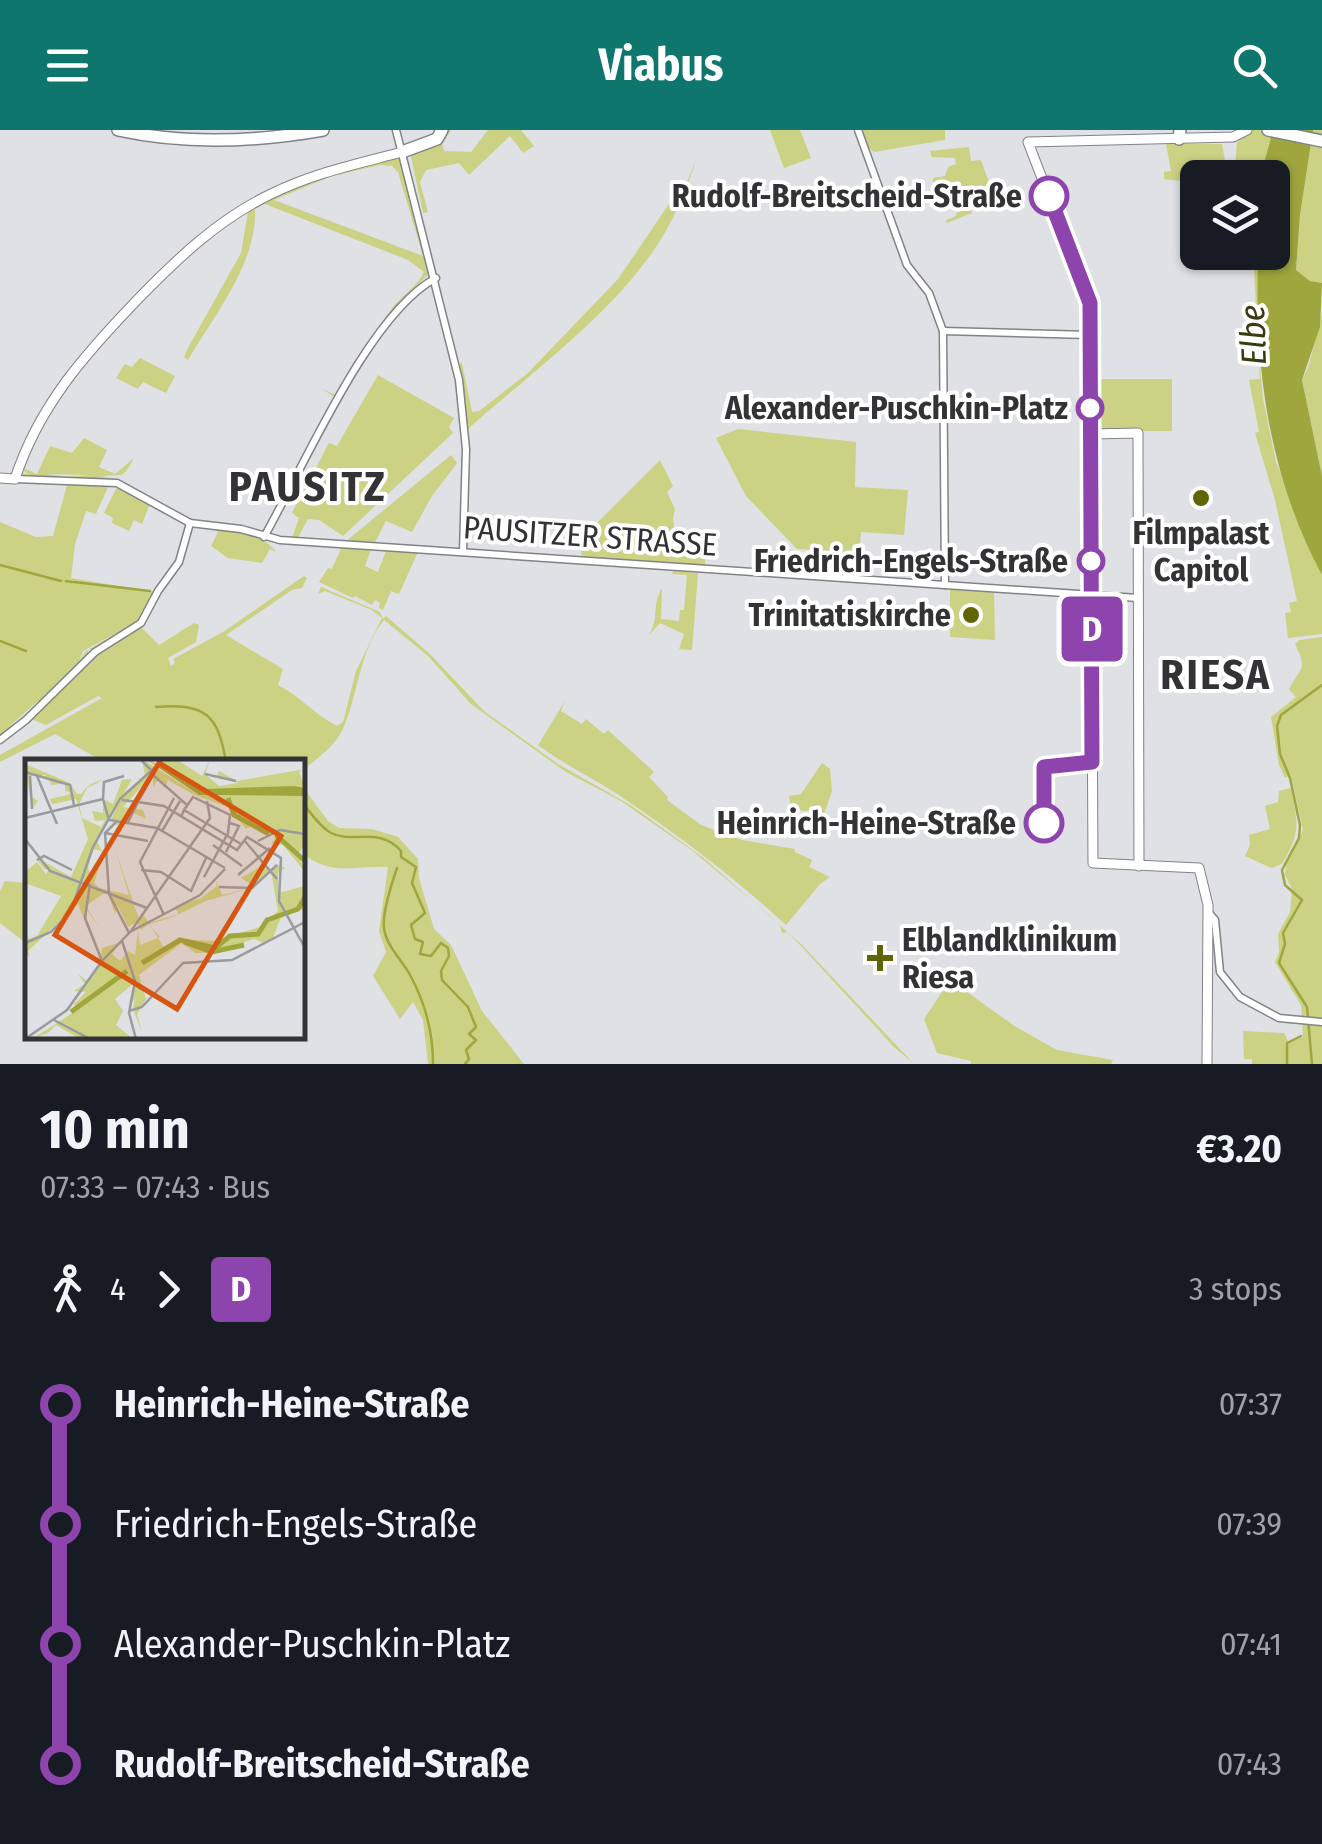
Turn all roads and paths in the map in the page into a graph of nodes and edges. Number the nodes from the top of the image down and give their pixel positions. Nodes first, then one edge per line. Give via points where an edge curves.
1 (118, 130) edge
2 (144, 130) edge
3 (299, 130) edge
4 (323, 130) edge
5 (396, 130) edge
6 (442, 130) edge
7 (858, 130) edge
8 (1247, 130) edge
9 (1268, 130) edge
10 (1291, 130) edge
11 (284, 131) edge
12 (1182, 134) edge
13 (1322, 138) edge
14 (408, 155) junction
15 (436, 278) junction
16 (943, 331) junction
17 (1090, 335) junction
18 (1090, 434) junction
19 (0, 478) edge
20 (14, 479) junction
21 (190, 523) junction
22 (264, 537) junction
23 (463, 552) junction
24 (945, 585) junction
25 (1092, 595) junction
26 (1138, 598) junction
27 (0, 740) edge
28 (1139, 866) junction
29 (1208, 912) junction
30 (1319, 1021) edge
31 (1207, 1064) edge

1 - 4 highway via 235,140
2 - 11 highway via 213,136
3 - 11 highway
5 - 14 street
6 - 14 highway
7 - 16 street via 907,264 930,292
8 - 12 main road via 1238,136
9 - 13 highway
10 - 13 highway
12 - 17 main road via 1028,142 1088,298
14 - 15 street
14 - 20 main road via 289,186 197,241 72,370 42,415
15 - 22 street via 410,294 368,350
15 - 23 street via 464,416
16 - 17 street
16 - 24 street
17 - 18 main road
18 - 25 main road
18 - 26 main road via 1138,434
19 - 20 main road
20 - 21 street via 121,484
21 - 22 street, PAUSITZER STRASSE
21 - 27 street via 179,562 141,624 98,650
22 - 23 street, PAUSITZER STRASSE
23 - 24 street, PAUSITZER STRASSE
24 - 25 street, PAUSITZER STRASSE
25 - 26 street
25 - 28 main road via 1093,862
26 - 28 main road
28 - 29 main road via 1199,868
29 - 30 street via 1218,968 1240,997 1277,1018
29 - 31 main road

